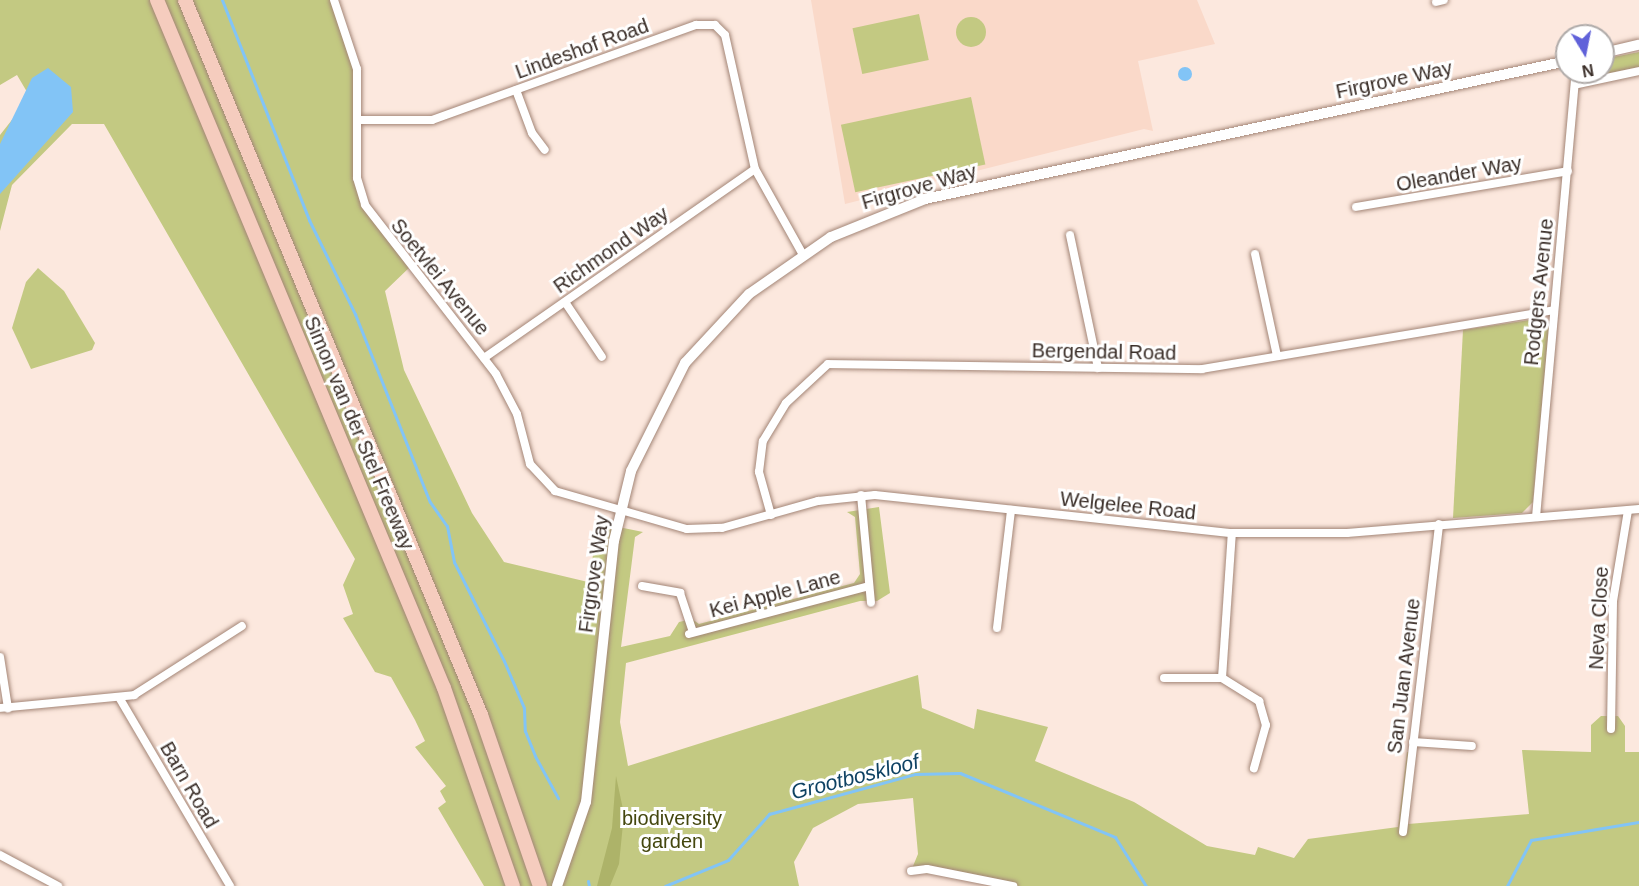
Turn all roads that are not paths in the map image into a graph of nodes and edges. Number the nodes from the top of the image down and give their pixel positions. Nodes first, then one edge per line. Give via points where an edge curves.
1 (157, 0) edge
2 (185, 0) edge
3 (334, 0) edge
4 (1639, 45) edge
5 (1615, 50) edge
6 (1555, 64) edge
7 (1639, 71) edge
8 (1615, 76) edge
9 (1578, 84) edge
10 (516, 90) junction
11 (358, 120) junction
12 (545, 150) dead end
13 (755, 169) junction
14 (1568, 171) junction
15 (1356, 207) dead end
16 (1070, 235) dead end
17 (802, 254) junction
18 (1255, 254) dead end
19 (564, 302) junction
20 (1553, 310) junction
21 (1276, 356) junction
22 (602, 357) dead end
23 (484, 358) junction
24 (1098, 368) junction
25 (861, 495) junction
26 (1639, 509) edge
27 (1011, 510) junction
28 (1628, 510) junction
29 (620, 512) junction
30 (771, 515) junction
31 (1536, 516) junction
32 (1439, 524) junction
33 (1232, 533) junction
34 (642, 586) dead end
35 (869, 586) junction
36 (871, 603) dead end
37 (242, 626) dead end
38 (997, 628) dead end
39 (0, 657) edge
40 (1164, 678) dead end
41 (1222, 678) junction
42 (120, 699) junction
43 (4, 708) edge
44 (1611, 729) dead end
45 (1413, 742) junction
46 (1472, 746) dead end
47 (1254, 768) dead end
48 (1403, 832) dead end
49 (0, 855) edge
50 (911, 871) dead end
51 (58, 886) edge
52 (230, 886) edge
53 (513, 886) edge
54 (540, 886) edge
55 (557, 886) edge
56 (1013, 886) edge

1 - 53 highway, Simon van der Stel Freeway via 444,688
2 - 54 highway, Simon van der Stel Freeway via 481,715
3 - 11 street, Soetvlei Avenue via 357,69
4 - 5 street
6 - 17 street, Firgrove Way via 925,199 877,215
7 - 8 street
9 - 14 street, Rodgers Avenue
10 - 11 street, Lindeshof Road via 423,122
10 - 12 street
10 - 13 street, Lindeshof Road via 696,25 715,25 725,34
11 - 23 street, Soetvlei Avenue via 357,178 371,218 437,292
13 - 17 street, Lindeshof Road
13 - 19 street, Richmond Way
14 - 15 street, Oleander Way
14 - 20 street, Rodgers Avenue
16 - 24 street
17 - 29 street, Firgrove Way via 729,312 685,363 639,449
18 - 21 street
19 - 22 street
19 - 23 street, Richmond Way
20 - 21 street, Bergendal Road
20 - 31 street, Rodgers Avenue
21 - 24 street, Bergendal Road via 1195,370
23 - 29 street, Soetvlei Avenue via 517,414 539,478 555,491
24 - 30 street, Bergendal Road via 851,362 821,367 786,403 763,441 759,472
25 - 27 street, Welgelee Road
25 - 30 street, Welgelee Road
25 - 35 street
26 - 28 street, Welgelee Road
27 - 33 street, Welgelee Road
27 - 38 street
28 - 31 street, Welgelee Road
28 - 44 street, Neva Close via 1612,601
29 - 30 street, Welgelee Road via 687,530 722,528
29 - 55 street, Firgrove Way via 586,802 570,858
31 - 32 street, Welgelee Road
32 - 33 street, Welgelee Road via 1347,533
32 - 45 street, San Juan Avenue
33 - 41 street
34 - 35 street, Kei Apple Lane via 680,593 691,633
35 - 36 street
37 - 42 street via 185,658 159,683
39 - 43 street
40 - 41 street
41 - 47 street via 1262,705 1266,726
42 - 43 street
42 - 52 street, Barn Road
45 - 46 street
45 - 48 street, San Juan Avenue
49 - 51 street
50 - 56 street via 927,869

